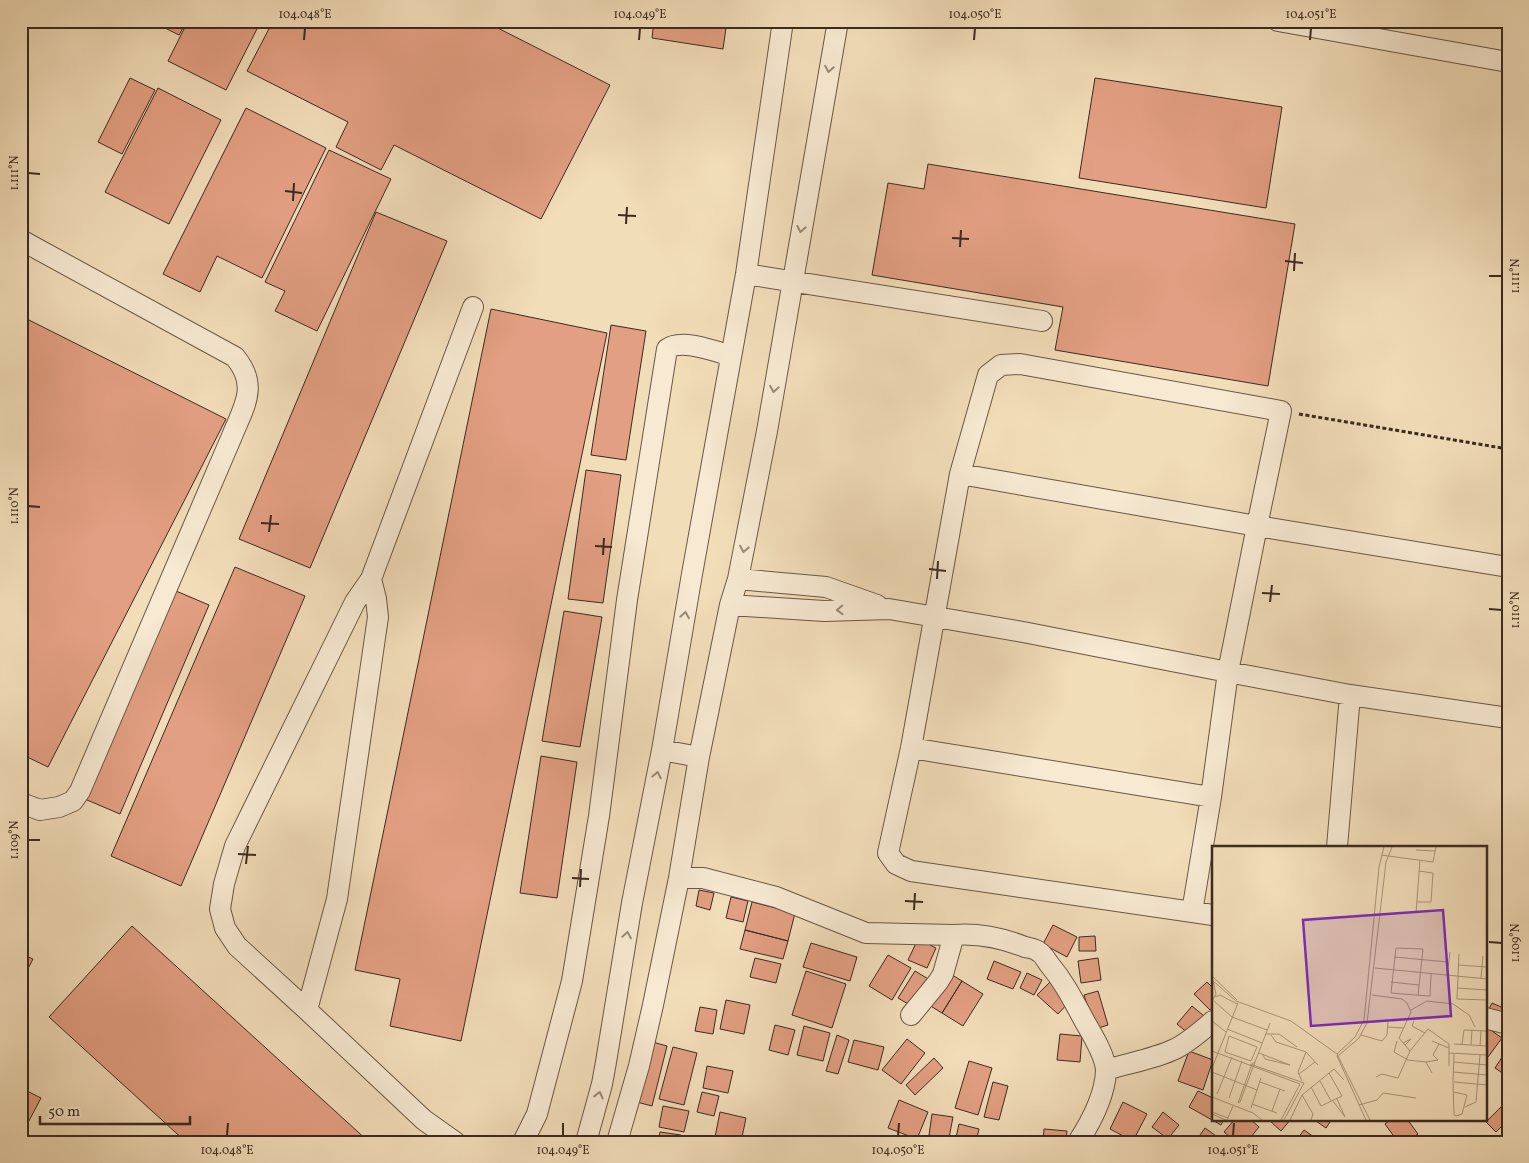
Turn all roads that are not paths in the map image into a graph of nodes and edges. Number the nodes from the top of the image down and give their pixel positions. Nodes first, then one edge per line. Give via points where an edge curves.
1 (783, 21) edge
2 (838, 21) edge
3 (1278, 21) edge
4 (1508, 62) edge
5 (21, 240) edge
6 (746, 274) junction
7 (792, 281) junction
8 (473, 307) dead end
9 (1042, 321) dead end
10 (731, 356) junction
11 (960, 474) junction
12 (1257, 526) junction
13 (1508, 567) edge
14 (371, 579) junction
15 (738, 579) junction
16 (730, 605) junction
17 (889, 609) junction
18 (934, 616) junction
19 (1228, 672) junction
20 (1350, 695) junction
21 (1508, 718) edge
22 (911, 748) junction
23 (662, 750) junction
24 (699, 757) junction
25 (1211, 797) junction
26 (21, 803) edge
27 (1338, 846) edge
28 (679, 878) junction
29 (1192, 912) junction
30 (1212, 916) edge
31 (954, 935) junction
32 (307, 1010) junction
33 (911, 1015) dead end
34 (1486, 1018) edge
35 (1212, 1021) edge
36 (1508, 1024) edge
37 (1106, 1070) junction
38 (1085, 1138) edge
39 (455, 1142) edge
40 (523, 1142) edge
41 (586, 1142) edge
42 (617, 1142) edge

1 - 6 street
2 -> 7 street
3 - 4 street
5 - 26 street via 235,357 242,366 249,388 232,436 80,791 73,801 59,807 40,810
6 - 7 street
6 - 10 street
7 - 9 street
7 -> 15 street
8 - 14 street
23 -> 10 street
10 - 40 street via 688,344 675,344 667,349 572,981 537,1114
11 - 12 street
11 - 12 street via 988,375 1001,365 1020,364 1281,411
11 - 18 street
12 - 13 street
12 - 19 street
14 - 32 street via 378,617 337,899
14 - 32 street via 355,602 236,846 220,909 225,928 237,946
15 - 16 street
15 - 17 street via 826,587
17 -> 16 street via 824,611
16 - 24 street
17 - 18 street
18 - 19 street
18 - 22 street
19 - 20 street
19 - 25 street
20 - 21 street
20 - 27 street
22 - 25 street
22 - 29 street via 888,853 896,864 911,871
23 - 24 street
41 -> 23 street via 605,1069 632,903
24 - 28 street
25 - 29 street
28 - 31 street via 703,878 776,897 866,933
28 - 42 street via 640,1066
29 - 30 street
31 - 33 street via 943,974
31 - 37 street via 991,937 1039,952 1070,991 1099,1048
32 - 39 street via 424,1120
34 - 36 street
35 - 37 street via 1174,1049
37 - 38 street via 1103,1089

